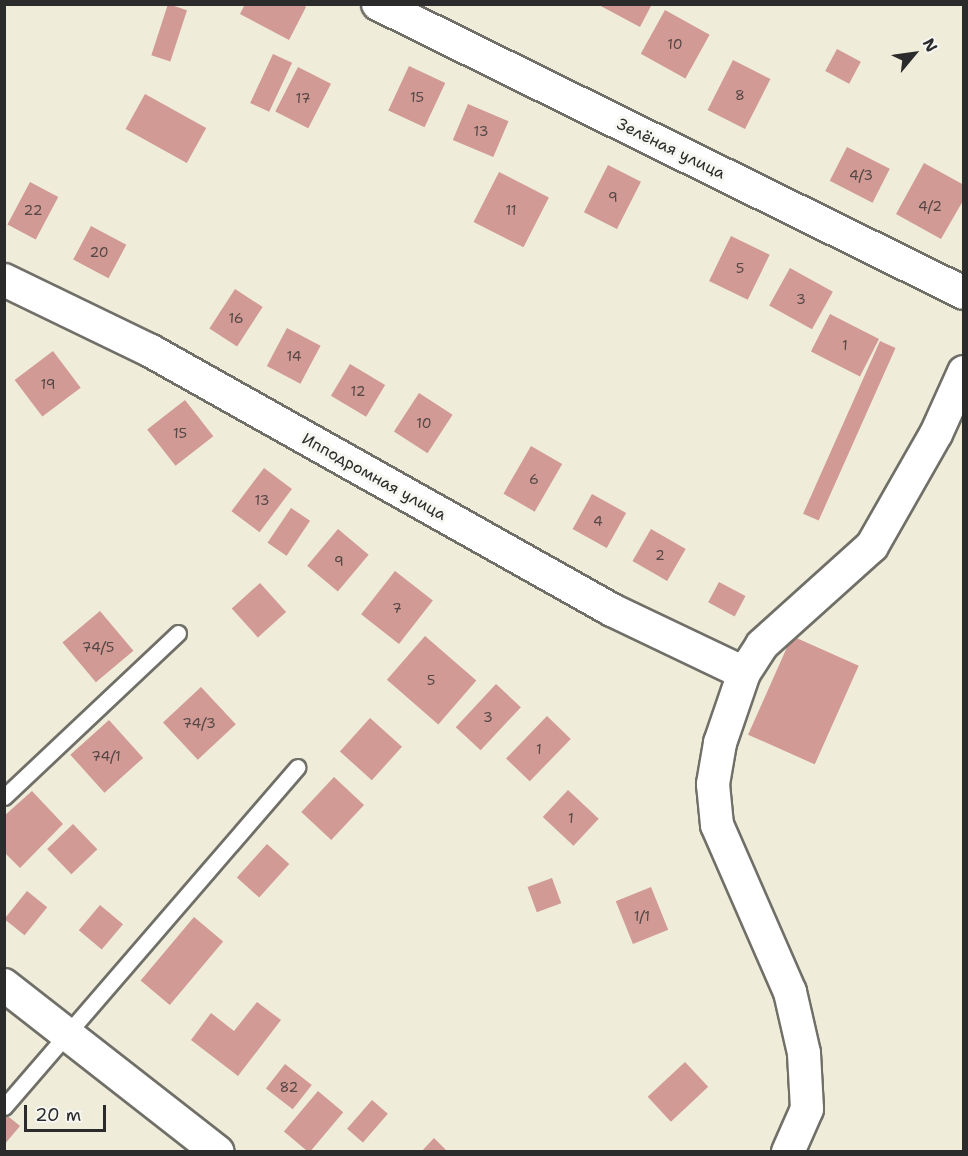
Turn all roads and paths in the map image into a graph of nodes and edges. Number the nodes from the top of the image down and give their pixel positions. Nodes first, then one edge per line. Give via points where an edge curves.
1 (378, 4) edge
2 (4, 280) edge
3 (963, 293) edge
4 (963, 372) edge
5 (178, 633) dead end
6 (744, 673) junction
7 (297, 767) dead end
8 (4, 797) edge
9 (4, 984) edge
10 (67, 1033) junction
11 (4, 1107) edge
12 (218, 1152) edge
13 (788, 1152) edge

1 - 3 street, Зелёная улица
2 - 6 street, Ипподромная улица via 151,351 612,610
4 - 6 street via 936,434 872,546 762,645
5 - 8 lane
6 - 13 street via 720,743 713,784 717,825 790,992 804,1053 807,1109
7 - 10 lane
9 - 10 street
10 - 11 lane
10 - 12 street

